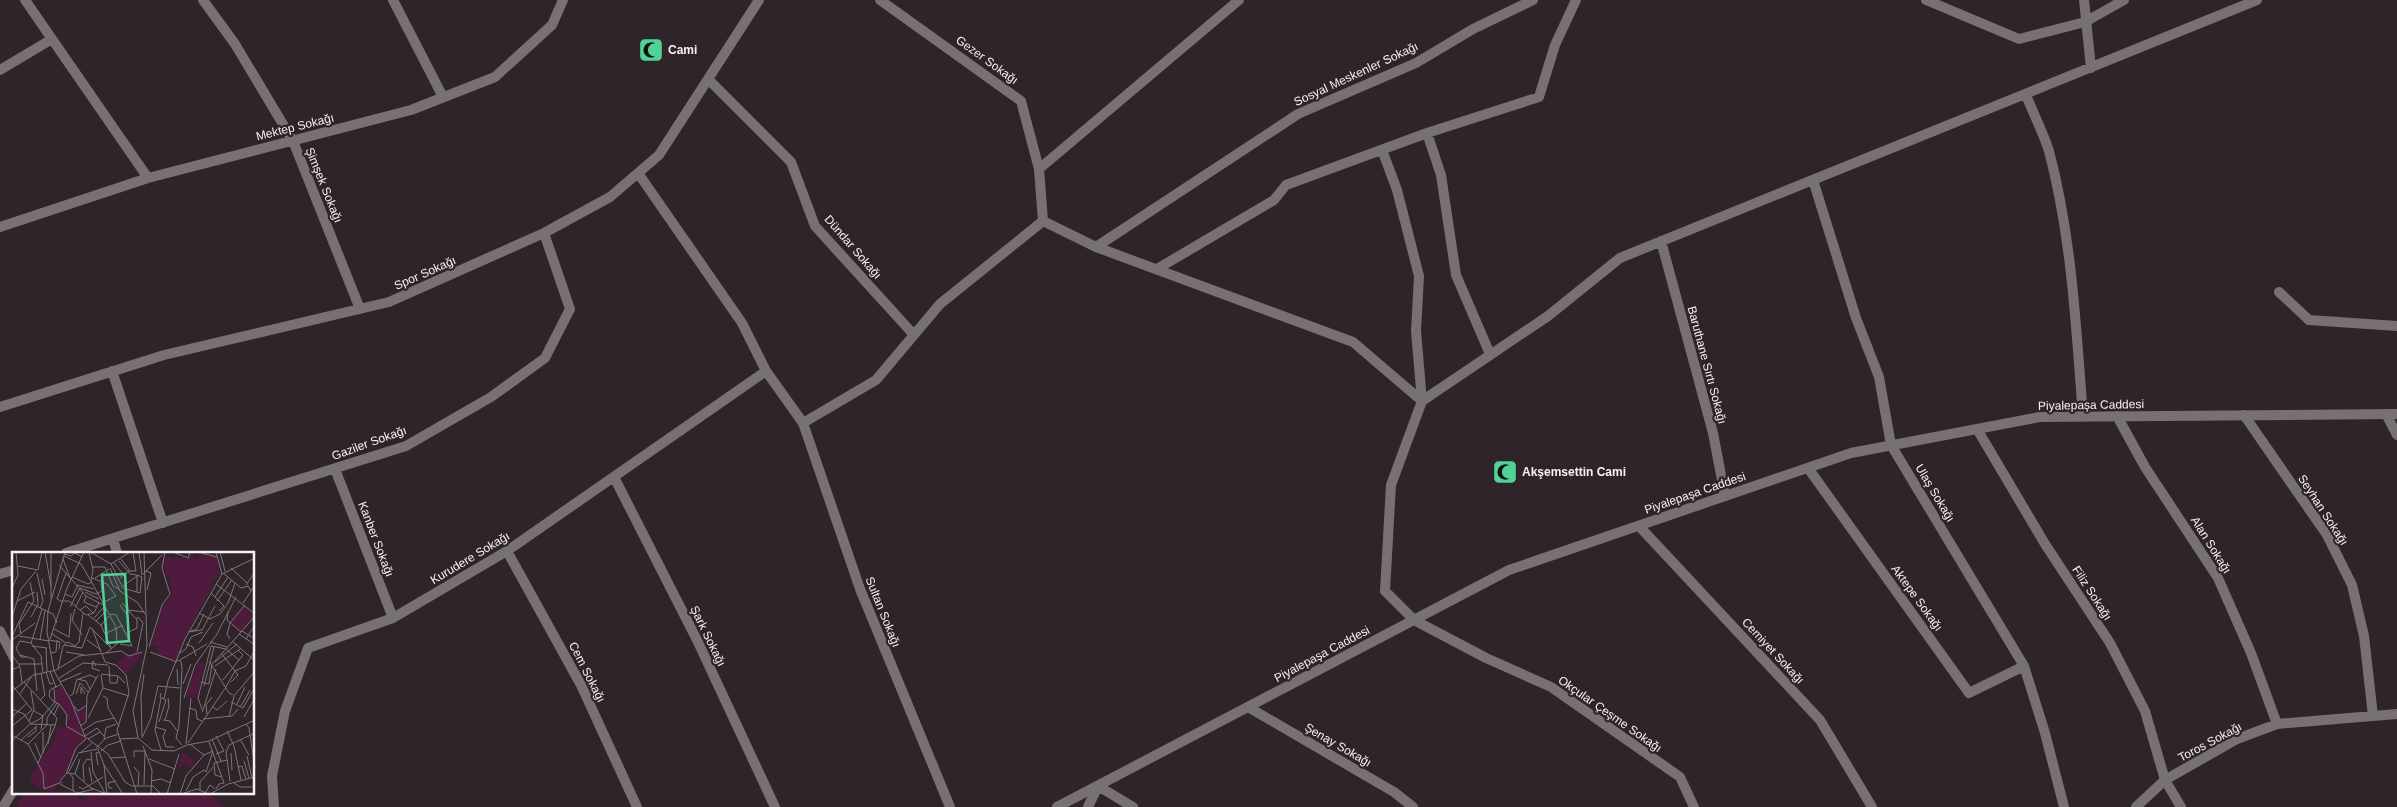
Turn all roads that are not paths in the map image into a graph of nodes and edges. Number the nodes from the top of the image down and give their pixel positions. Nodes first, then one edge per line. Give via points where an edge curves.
1 (25, 0) edge
2 (203, 0) edge
3 (393, 0) edge
4 (564, 0) edge
5 (759, 0) edge
6 (880, 0) edge
7 (1239, 0) edge
8 (1532, 0) edge
9 (1576, 0) edge
10 (1926, 0) edge
11 (2084, 0) edge
12 (2124, 0) edge
13 (2257, 0) edge
14 (2085, 22) junction
15 (52, 39) junction
16 (2091, 68) junction
17 (0, 70) edge
18 (708, 79) junction
19 (2026, 95) junction
20 (444, 97) junction
21 (1427, 133) junction
22 (293, 141) junction
23 (1382, 150) junction
24 (1039, 170) junction
25 (638, 173) junction
26 (148, 178) junction
27 (1813, 180) junction
28 (1043, 221) junction
29 (0, 227) edge
30 (544, 233) junction
31 (1660, 241) junction
32 (1096, 247) junction
33 (1157, 269) junction
34 (2279, 292) dead end
35 (360, 309) junction
36 (2397, 326) edge
37 (914, 335) junction
38 (1490, 354) junction
39 (112, 371) junction
40 (766, 371) junction
41 (1422, 401) junction
42 (0, 407) edge
43 (2392, 414) edge
44 (2244, 415) junction
45 (2083, 416) junction
46 (2117, 416) junction
47 (804, 423) junction
48 (1977, 429) junction
49 (2397, 435) edge
50 (1891, 445) junction
51 (1808, 468) junction
52 (335, 469) junction
53 (614, 477) junction
54 (1725, 496) junction
55 (163, 523) junction
56 (1639, 526) junction
57 (113, 539) junction
58 (69, 552) edge
59 (117, 552) edge
60 (507, 552) junction
61 (393, 618) junction
62 (1414, 620) junction
63 (0, 631) edge
64 (12, 654) edge
65 (2024, 666) junction
66 (1248, 707) junction
67 (2397, 714) edge
68 (2373, 716) junction
69 (2277, 724) junction
70 (2165, 780) junction
71 (1098, 786) junction
72 (12, 792) edge
73 (3, 807) edge
74 (274, 807) edge
75 (637, 807) edge
76 (775, 807) edge
77 (950, 807) edge
78 (1057, 807) edge
79 (1088, 807) edge
80 (1133, 807) edge
81 (1413, 807) edge
82 (1694, 807) edge
83 (1872, 807) edge
84 (2064, 807) edge
85 (2136, 807) edge
86 (2181, 807) edge

1 - 15 street
2 - 22 street, Şimşek Sokağı via 235,44
3 - 20 street
4 - 20 street, Mektep Sokağı via 552,25 495,78
5 - 18 street, Spor Sokağı
6 - 24 street, Gezer Sokağı via 1021,101
7 - 24 street
8 - 32 street, Sosyal Meskenler Sokağı via 1473,29 1416,63 1298,114
9 - 21 street via 1555,45 1539,97
10 - 14 street via 2019,39
11 - 14 street
12 - 14 street
13 - 16 street
14 - 16 street
15 - 17 street
15 - 26 street
16 - 19 street
18 - 25 street, Spor Sokağı via 659,155
18 - 37 street, Dündar Sokağı via 791,162 815,226
19 - 27 street
19 - 45 street via 2048,150 2060,206 2073,280
20 - 22 street, Mektep Sokağı via 411,110
21 - 23 street
21 - 38 street via 1441,174 1456,275
22 - 26 street, Mektep Sokağı
22 - 35 street, Şimşek Sokağı
23 - 33 street via 1286,185 1274,200
23 - 41 street via 1397,190 1419,276 1416,331
24 - 28 street, Gezer Sokağı
25 - 30 street, Spor Sokağı via 610,197
25 - 40 street, Sultan Sokağı via 742,323
26 - 29 street, Mektep Sokağı
27 - 31 street
27 - 50 street, Ulaş Sokağı via 1878,377
28 - 32 street
28 - 37 street via 940,304
30 - 35 street, Spor Sokağı via 389,302
30 - 52 street, Gaziler Sokağı via 570,309 545,358 491,397 406,446
31 - 38 street via 1620,258 1548,316
31 - 54 street, Baruthane Sırtı Sokağı via 1713,433
32 - 33 street
33 - 41 street via 1353,342
34 - 36 street via 2309,320
35 - 39 street, Spor Sokağı via 164,355
37 - 47 street via 876,380
38 - 41 street
39 - 42 street, Spor Sokağı
39 - 55 street
40 - 47 street, Sultan Sokağı
40 - 53 street, Kurudere Sokağı
41 - 62 street, Okçular Çeşme Sokağı via 1391,485 1385,591
43 - 44 street, Piyalepaşa Caddesi
43 - 49 street
44 - 46 street, Piyalepaşa Caddesi
44 - 68 street, Seyhan Sokağı via 2327,535 2352,585 2364,636
45 - 46 street, Piyalepaşa Caddesi
45 - 48 street, Piyalepaşa Caddesi via 2040,417
46 - 69 street, Alan Sokağı via 2145,467 2218,578
47 - 77 street, Sultan Sokağı via 860,589
48 - 50 street, Piyalepaşa Caddesi
48 - 70 street, Filiz Sokağı via 2045,544 2110,643 2145,711
50 - 51 street, Piyalepaşa Caddesi via 1851,453
50 - 65 street, Ulaş Sokağı
51 - 54 street, Piyalepaşa Caddesi
51 - 65 street, Aktepe Sokağı via 1970,693
52 - 55 street, Gaziler Sokağı
52 - 61 street, Kanber Sokağı
53 - 60 street, Kurudere Sokağı
53 - 76 street, Şark Sokağı via 697,640
54 - 56 street, Piyalepaşa Caddesi
55 - 57 street, Gaziler Sokağı
56 - 62 street, Piyalepaşa Caddesi via 1509,570
56 - 83 street, Cemiyet Sokağı via 1820,720
57 - 58 street, Gaziler Sokağı
57 - 59 street
60 - 61 street, Kurudere Sokağı
60 - 75 street, Cem Sokağı via 582,685
61 - 74 street, Kurudere Sokağı via 308,648 285,711 272,776
62 - 66 street, Piyalepaşa Caddesi
62 - 82 street, Okçular Çeşme Sokağı via 1486,658 1551,687 1680,777
63 - 64 street
65 - 84 street, Ulaş Sokağı via 2046,734
66 - 71 street, Piyalepaşa Caddesi
66 - 81 street, Şenay Sokağı via 1394,792
67 - 68 street, Toros Sokağı
68 - 69 street, Toros Sokağı
69 - 70 street, Toros Sokağı via 2237,739
70 - 85 street, Toros Sokağı
70 - 86 street, Filiz Sokağı
71 - 78 street, Piyalepaşa Caddesi
71 - 79 street
71 - 80 street
72 - 73 street

